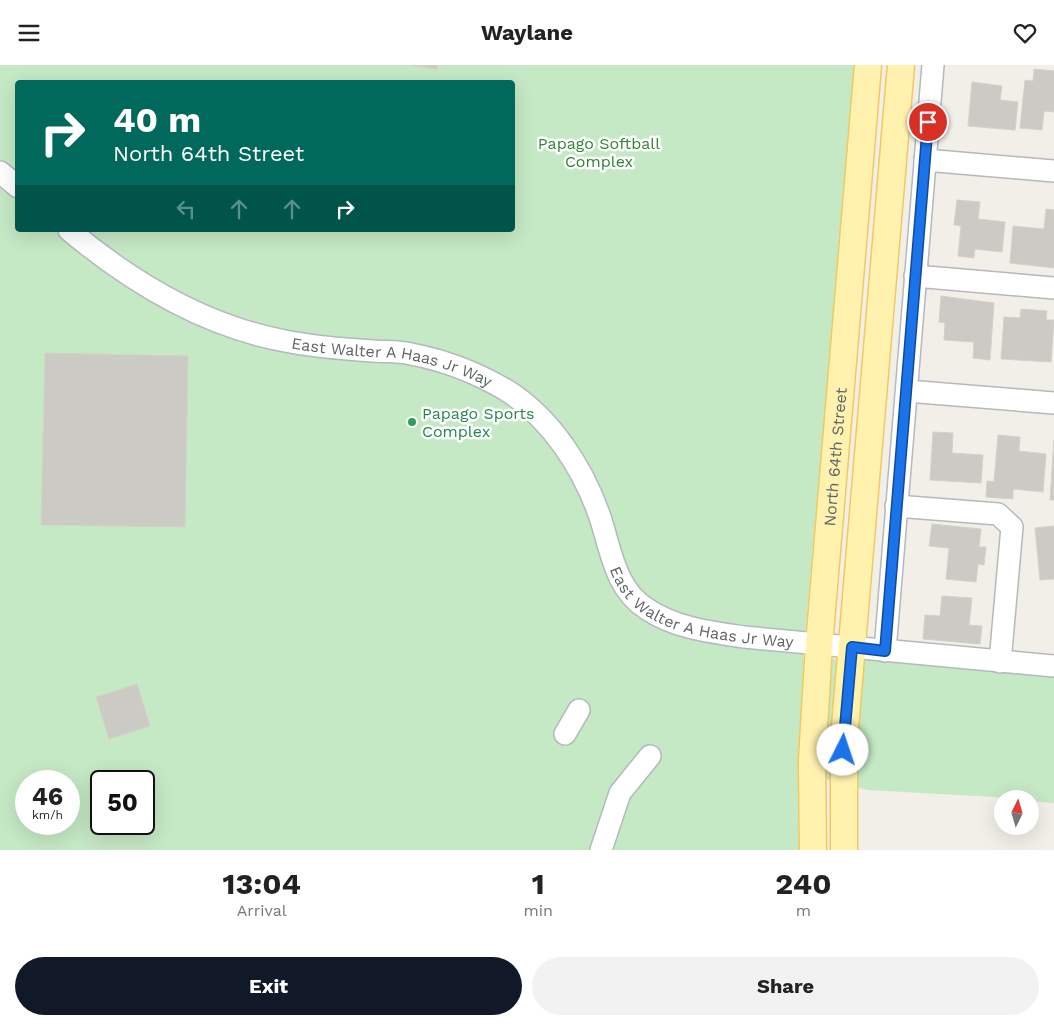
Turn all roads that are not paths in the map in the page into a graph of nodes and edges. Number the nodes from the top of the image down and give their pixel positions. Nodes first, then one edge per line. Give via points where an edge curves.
1 (868, 65) edge
2 (901, 65) edge
3 (933, 65) edge
4 (925, 160) junction
5 (1054, 171) edge
6 (0, 172) edge
7 (15, 184) edge
8 (71, 232) edge
9 (915, 276) junction
10 (1054, 288) edge
11 (907, 391) junction
12 (1054, 403) edge
13 (896, 506) junction
14 (819, 645) junction
15 (852, 647) junction
16 (885, 651) junction
17 (1000, 661) junction
18 (1054, 666) edge
19 (579, 710) dead end
20 (565, 735) dead end
21 (650, 756) dead end
22 (601, 850) edge
23 (813, 850) edge
24 (844, 850) edge

1 - 14 main road, North 64th Street
2 - 15 main road, North 64th Street
3 - 4 street
4 - 5 street
4 - 9 street
6 - 7 street
8 - 14 street, East Walter A Haas Jr Way via 101,257 161,296 244,331 318,347 411,354 469,371 506,391 537,416 578,468 599,516 615,570 625,587 646,609 693,629
9 - 10 street
9 - 11 street
11 - 12 street
11 - 13 street
13 - 16 street
13 - 17 street via 998,514 1012,527
14 - 15 street, East Walter A Haas Jr Way
14 - 23 main road, North 64th Street via 812,760
15 - 16 street
15 - 24 main road, North 64th Street via 843,750
16 - 17 street
17 - 18 street
19 - 20 street
21 - 22 street via 620,793

